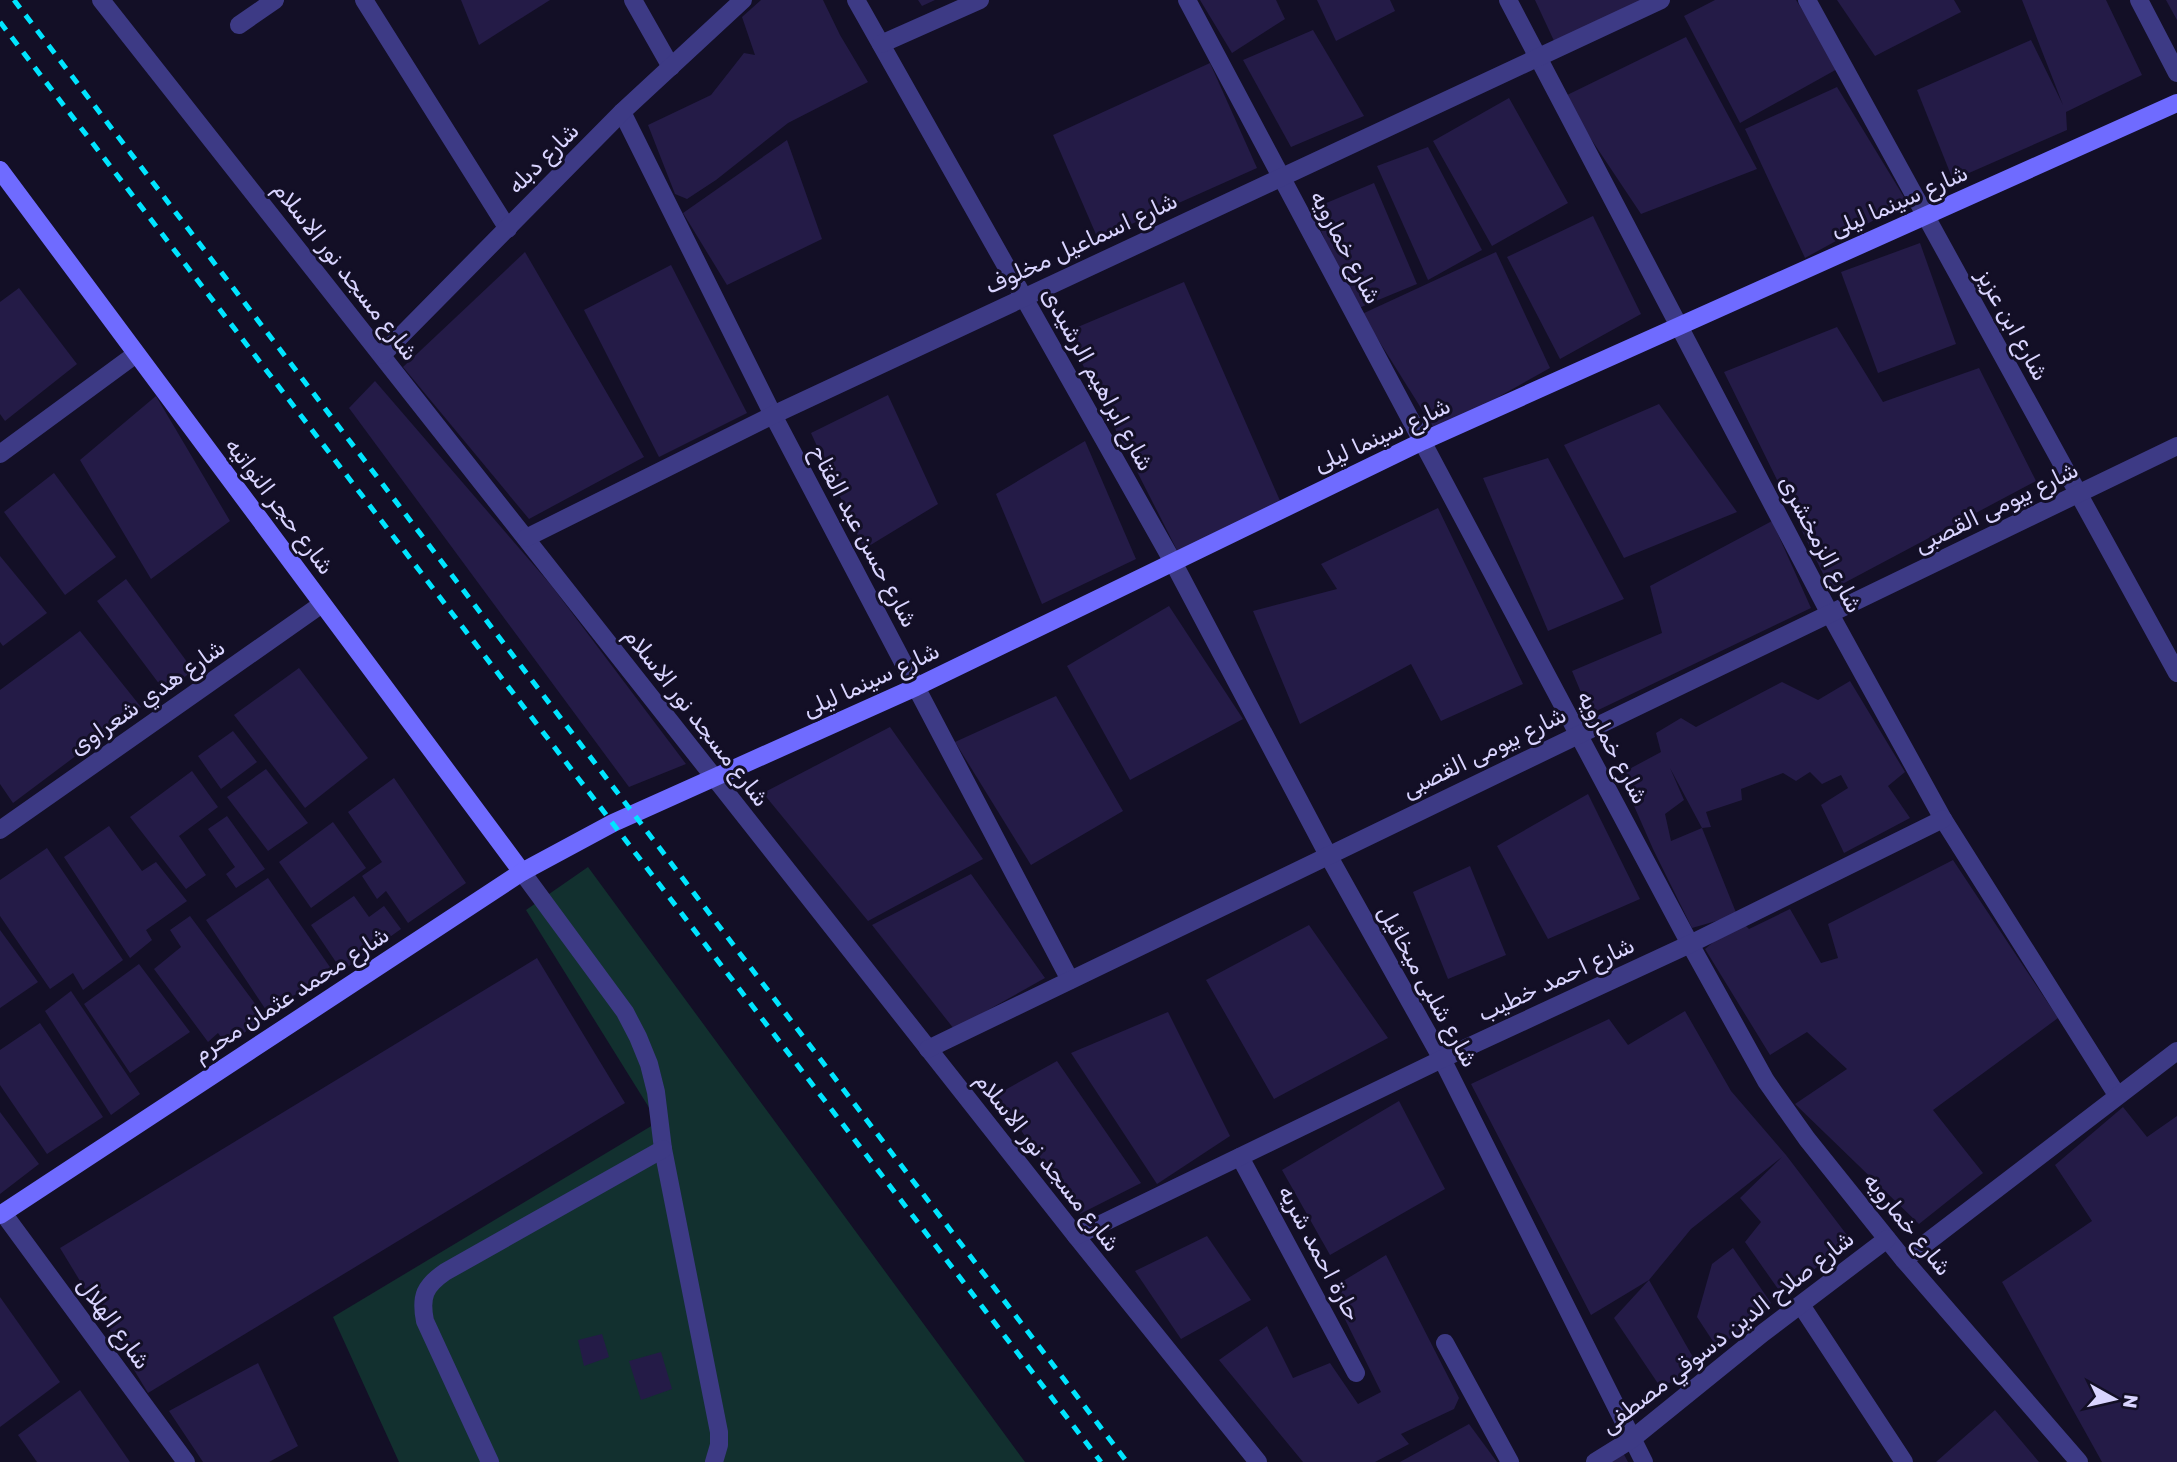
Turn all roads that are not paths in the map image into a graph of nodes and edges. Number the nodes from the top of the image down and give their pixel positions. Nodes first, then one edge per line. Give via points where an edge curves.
1 (100, 0) edge
2 (275, 0) edge
3 (364, 0) edge
4 (633, 0) edge
5 (743, 0) edge
6 (856, 0) edge
7 (980, 0) edge
8 (1187, 0) edge
9 (1508, 0) edge
10 (1661, 0) edge
11 (1807, 0) edge
12 (2139, 0) edge
13 (239, 25) dead end
14 (881, 44) junction
15 (1537, 58) junction
16 (671, 67) junction
17 (2177, 72) edge
18 (2177, 103) edge
19 (622, 112) junction
20 (0, 170) edge
21 (1280, 177) junction
22 (1925, 216) junction
23 (508, 229) junction
24 (1023, 297) junction
25 (1678, 327) junction
26 (136, 354) junction
27 (382, 355) junction
28 (773, 415) junction
29 (1423, 441) junction
30 (2177, 446) edge
31 (0, 454) edge
32 (2077, 495) junction
33 (526, 538) junction
34 (1173, 562) junction
35 (322, 604) junction
36 (1830, 614) junction
37 (2177, 673) edge
38 (916, 687) junction
39 (1578, 734) junction
40 (715, 779) junction
41 (1943, 819) junction
42 (613, 823) joint
43 (0, 830) edge
44 (1328, 855) junction
45 (522, 872) junction
46 (1690, 944) junction
47 (1070, 980) junction
48 (928, 1049) junction
49 (2177, 1051) edge
50 (1442, 1059) junction
51 (2117, 1095) junction
52 (663, 1149) junction
53 (1240, 1157) junction
54 (1, 1214) edge
55 (1076, 1236) junction
56 (1888, 1239) junction
57 (1904, 1260) junction
58 (1801, 1305) junction
59 (1445, 1343) dead end
60 (1356, 1373) dead end
61 (1632, 1439) junction
62 (186, 1462) edge
63 (490, 1462) edge
64 (714, 1462) edge
65 (1258, 1462) edge
66 (1510, 1462) edge
67 (1595, 1462) edge
68 (1644, 1462) edge
69 (1904, 1462) edge
70 (2079, 1462) edge

1 - 27 street, شارع مسجد نور الاسلام
2 - 13 street
3 - 23 street
4 - 16 street
5 - 16 street, شارع دبله
6 - 14 street, شارع ابراهيم الرشيدى
7 - 14 street
8 - 21 street, شارع خمارويه
9 - 15 street, شارع الزمخشرى
10 - 15 street, شارع اسماعيل مخلوف
11 - 22 street, شارع ابن عزيز
12 - 17 street
14 - 24 street, شارع ابراهيم الرشيدى
15 - 21 street, شارع اسماعيل مخلوف
15 - 25 street, شارع الزمخشرى
16 - 19 street, شارع دبله
18 - 22 street, شارع سينما ليلى
19 - 23 street, شارع دبله
19 - 28 street, شارع حسن عبد الفتاح
20 - 26 street, شارع حجر النواتيه
21 - 24 street, شارع اسماعيل مخلوف
21 - 29 street, شارع خمارويه
22 - 25 street, شارع سينما ليلى
22 - 32 street, شارع ابن عزيز
23 - 27 street, شارع دبله
24 - 28 street, شارع اسماعيل مخلوف
24 - 34 street, شارع ابراهيم الرشيدى
25 - 29 street, شارع سينما ليلى
25 - 36 street, شارع الزمخشرى
26 - 31 street
26 - 35 street, شارع حجر النواتيه
27 - 33 street, شارع مسجد نور الاسلام
28 - 33 street, شارع اسماعيل مخلوف
28 - 38 street, شارع حسن عبد الفتاح
29 - 34 street, شارع سينما ليلى
29 - 39 street, شارع خمارويه
30 - 32 street, شارع بيومى القصبى
32 - 36 street, شارع بيومى القصبى
32 - 37 street, شارع ابن عزيز
33 - 40 street, شارع مسجد نور الاسلام
34 - 38 street, شارع سينما ليلى
34 - 44 street, شارع شلبى ميخائيل
35 - 43 street, شارع هدي شعراوى
35 - 45 street, شارع حجر النواتيه
36 - 39 street, شارع بيومى القصبى
36 - 41 street, شارع الزمخشرى
38 - 40 street, شارع سينما ليلى
38 - 47 street, شارع حسن عبد الفتاح
39 - 44 street, شارع بيومى القصبى
39 - 46 street, شارع خمارويه
40 - 42 street, شارع سينما ليلى
40 - 48 street, شارع مسجد نور الاسلام
41 - 46 street, شارع احمد خطيب
41 - 51 street, شارع الزمخشرى
42 - 45 street, شارع محمد عثمان محرم
44 - 47 street, شارع بيومى القصبى
44 - 50 street, شارع شلبى ميخائيل
45 - 52 street via 625,1012 638,1037 656,1092
45 - 54 street, شارع محمد عثمان محرم
46 - 50 street, شارع احمد خطيب
46 - 56 street, شارع خمارويه via 1766,1081
47 - 48 street, شارع بيومى القصبى
48 - 55 street, شارع مسجد نور الاسلام
49 - 51 street
50 - 53 street, شارع احمد خطيب
50 - 61 street, شارع شلبى ميخائيل
51 - 57 street
52 - 63 street via 445,1272 428,1287 423,1298 425,1321
52 - 64 street via 719,1432
53 - 55 street, شارع احمد خطيب
53 - 60 street, حارة احمد شريه
54 - 62 street, شارع الهلال
55 - 65 street, شارع مسجد نور الاسلام
56 - 57 street, شارع خمارويه
56 - 58 street, شارع صلاح الدين دسوقي مصطفى
57 - 70 street, شارع خمارويه
58 - 61 street, شارع صلاح الدين دسوقي مصطفى
58 - 69 street
59 - 66 street
61 - 67 street, شارع صلاح الدين دسوقي مصطفى
61 - 68 street, شارع شلبى ميخائيل

